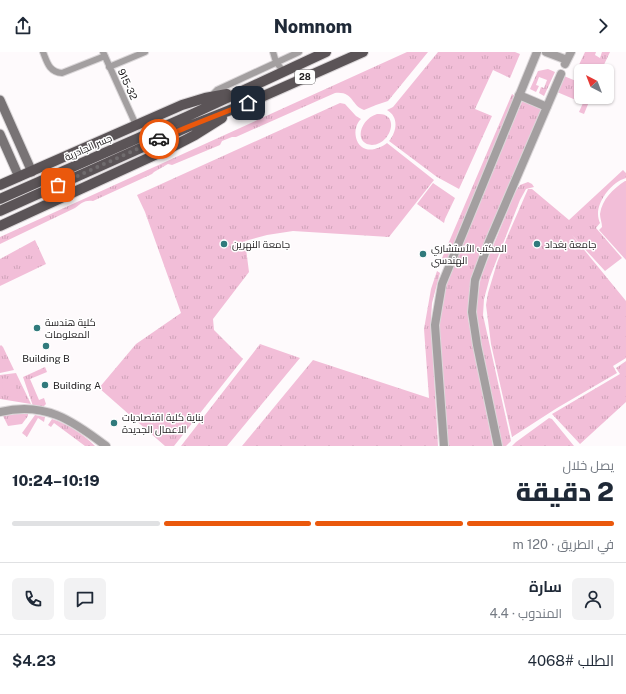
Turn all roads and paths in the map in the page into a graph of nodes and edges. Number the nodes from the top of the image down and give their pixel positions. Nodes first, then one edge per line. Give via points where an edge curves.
1 (43, 52) edge
2 (145, 52) edge
3 (272, 52) edge
4 (299, 52) edge
5 (326, 52) edge
6 (363, 52) edge
7 (537, 52) edge
8 (546, 52) edge
9 (571, 52) edge
10 (104, 54) edge
11 (276, 62) junction
12 (109, 67) junction
13 (284, 72) junction
14 (561, 74) dead end
15 (242, 91) junction
16 (519, 95) junction
17 (213, 96) junction
18 (0, 100) edge
19 (248, 103) junction
20 (547, 107) junction
21 (188, 121) junction
22 (136, 125) junction
23 (0, 134) edge
24 (32, 172) junction
25 (19, 177) junction
26 (0, 185) edge
27 (0, 199) edge
28 (0, 211) edge
29 (0, 226) edge
30 (0, 412) edge
31 (106, 446) edge
32 (444, 446) edge
33 (498, 446) edge

1 - 10 street via 50,68 56,73 62,73
2 - 12 street
3 - 11 street
4 - 11 street
5 - 13 main road, 28
6 - 19 main road, 28
7 - 16 street
8 - 9 street via 566,63
10 - 12 street, 915-32
11 - 13 street
11 - 17 street via 217,90
12 - 22 street, 915-32
13 - 15 main road, 28
14 - 20 street
15 - 17 main road
15 - 21 main road
16 - 20 street
16 - 32 street via 442,284 435,325
17 - 22 main road via 190,102
18 - 24 main road
19 - 21 main road
19 - 29 main road via 170,148
20 - 33 street via 489,242 476,280 472,312
21 - 27 main road, جسر الجادرية
21 - 28 main road
22 - 24 main road
23 - 25 main road
24 - 25 main road
25 - 26 main road
30 - 31 street via 33,409 53,413 74,423

